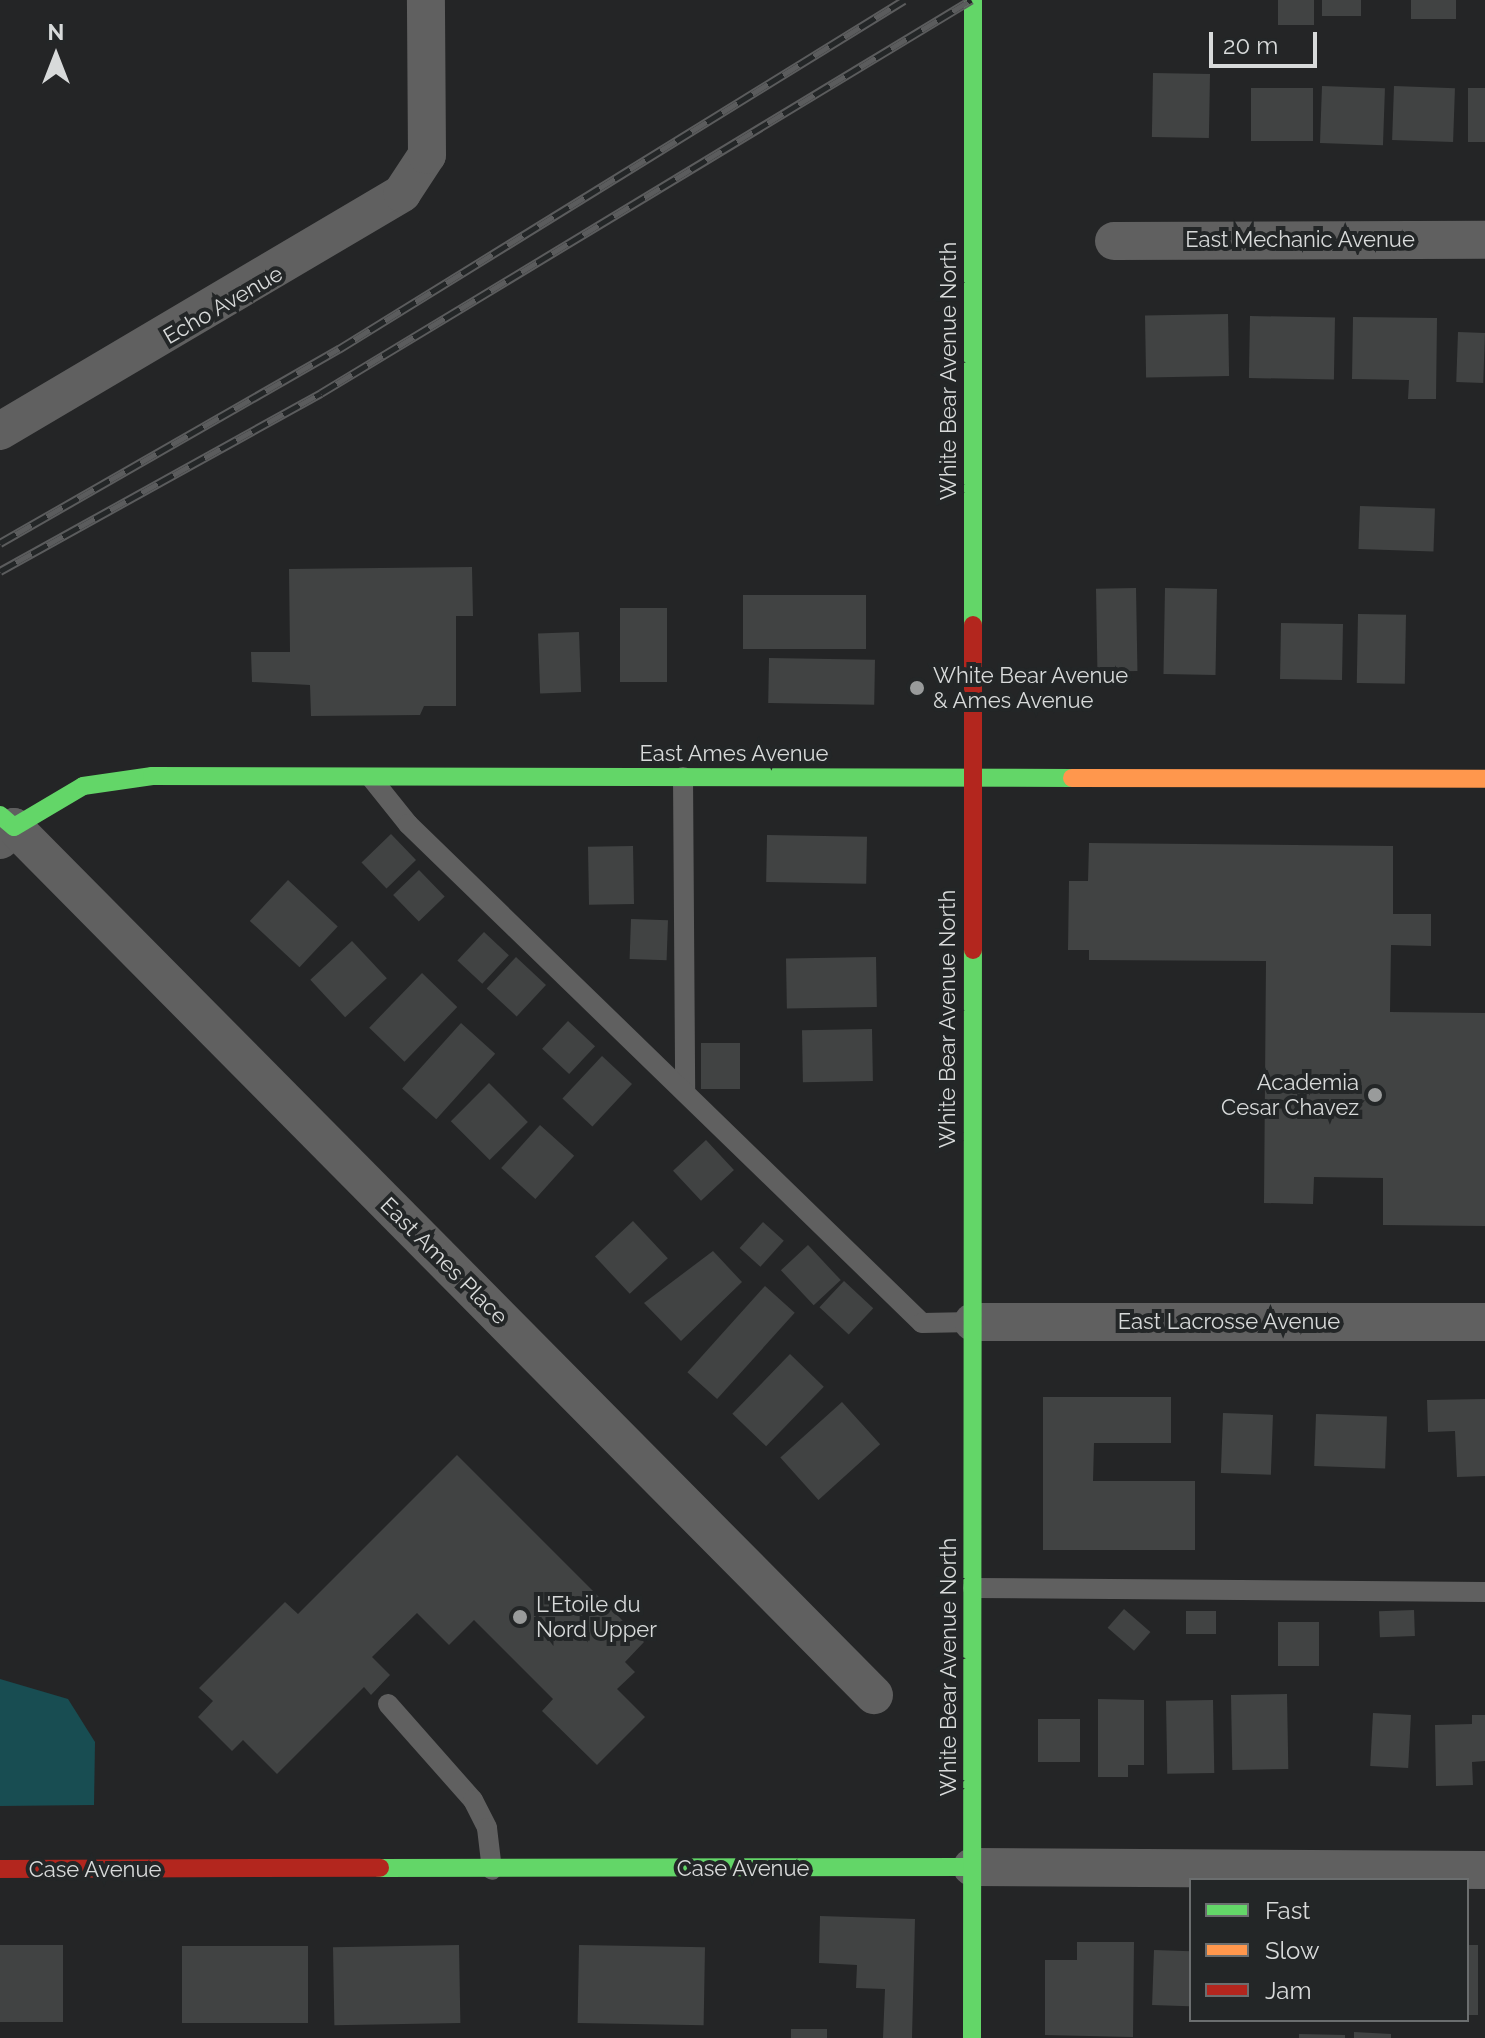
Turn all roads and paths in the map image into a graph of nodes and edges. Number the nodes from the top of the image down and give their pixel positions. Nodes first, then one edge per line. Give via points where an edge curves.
1 (426, 0) edge
2 (973, 0) edge
3 (1485, 240) edge
4 (1114, 241) dead end
5 (0, 431) edge
6 (683, 777) junction
7 (372, 779) junction
8 (970, 779) junction
9 (1485, 779) edge
10 (5, 827) edge
11 (685, 1089) junction
12 (973, 1322) junction
13 (1485, 1322) edge
14 (973, 1588) junction
15 (1485, 1592) edge
16 (874, 1695) dead end
17 (388, 1704) dead end
18 (972, 1867) junction
19 (0, 1869) edge
20 (492, 1870) junction
21 (1485, 1870) edge
22 (972, 2038) edge

1 - 5 street, Echo Avenue via 427,155 379,213
2 - 8 street, White Bear Avenue North
3 - 4 street, East Mechanic Avenue
6 - 7 street, East Ames Avenue
6 - 8 street, East Ames Avenue
6 - 11 lane
7 - 10 street, East Ames Avenue via 115,779 83,786
7 - 11 lane via 408,824
8 - 9 street, East Ames Avenue
8 - 12 street, White Bear Avenue North
10 - 16 street, East Ames Place
11 - 12 lane via 922,1323
12 - 13 street, East Lacrosse Avenue
12 - 14 street, White Bear Avenue North
14 - 15 lane
14 - 18 street, White Bear Avenue North
17 - 20 lane via 473,1800 487,1828
18 - 20 street, Case Avenue
18 - 21 street, Case Avenue
18 - 22 street, White Bear Avenue North
19 - 20 street, Case Avenue

